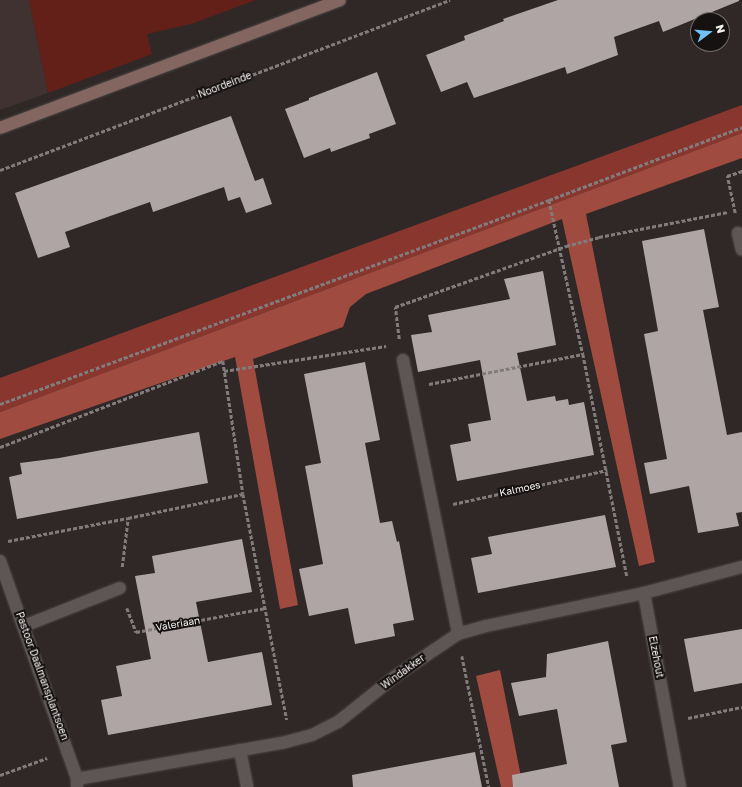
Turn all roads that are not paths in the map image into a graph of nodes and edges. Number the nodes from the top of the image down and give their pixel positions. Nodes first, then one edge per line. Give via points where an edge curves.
1 (340, 0) edge
2 (0, 128) edge
3 (738, 233) road end
4 (742, 250) edge
5 (403, 360) road end
6 (0, 561) edge
7 (742, 567) edge
8 (2, 575) edge
9 (120, 588) road end
10 (644, 593) junction
11 (24, 626) junction
12 (458, 634) junction
13 (240, 750) junction
14 (77, 783) edge
15 (247, 787) edge
16 (680, 787) edge

1 - 2 main road
3 - 4 street
5 - 12 street
6 - 8 street, Pastoor Daalmansplantsoen
7 - 10 street, Windakker
8 - 11 street, Pastoor Daalmansplantsoen
9 - 11 street
10 - 12 street, Windakker
10 - 16 street, Elzehout
11 - 14 street, Pastoor Daalmansplantsoen via 69,750
12 - 13 street, Windakker via 397,675 338,722 312,735
13 - 14 street, Windakker
13 - 15 street

